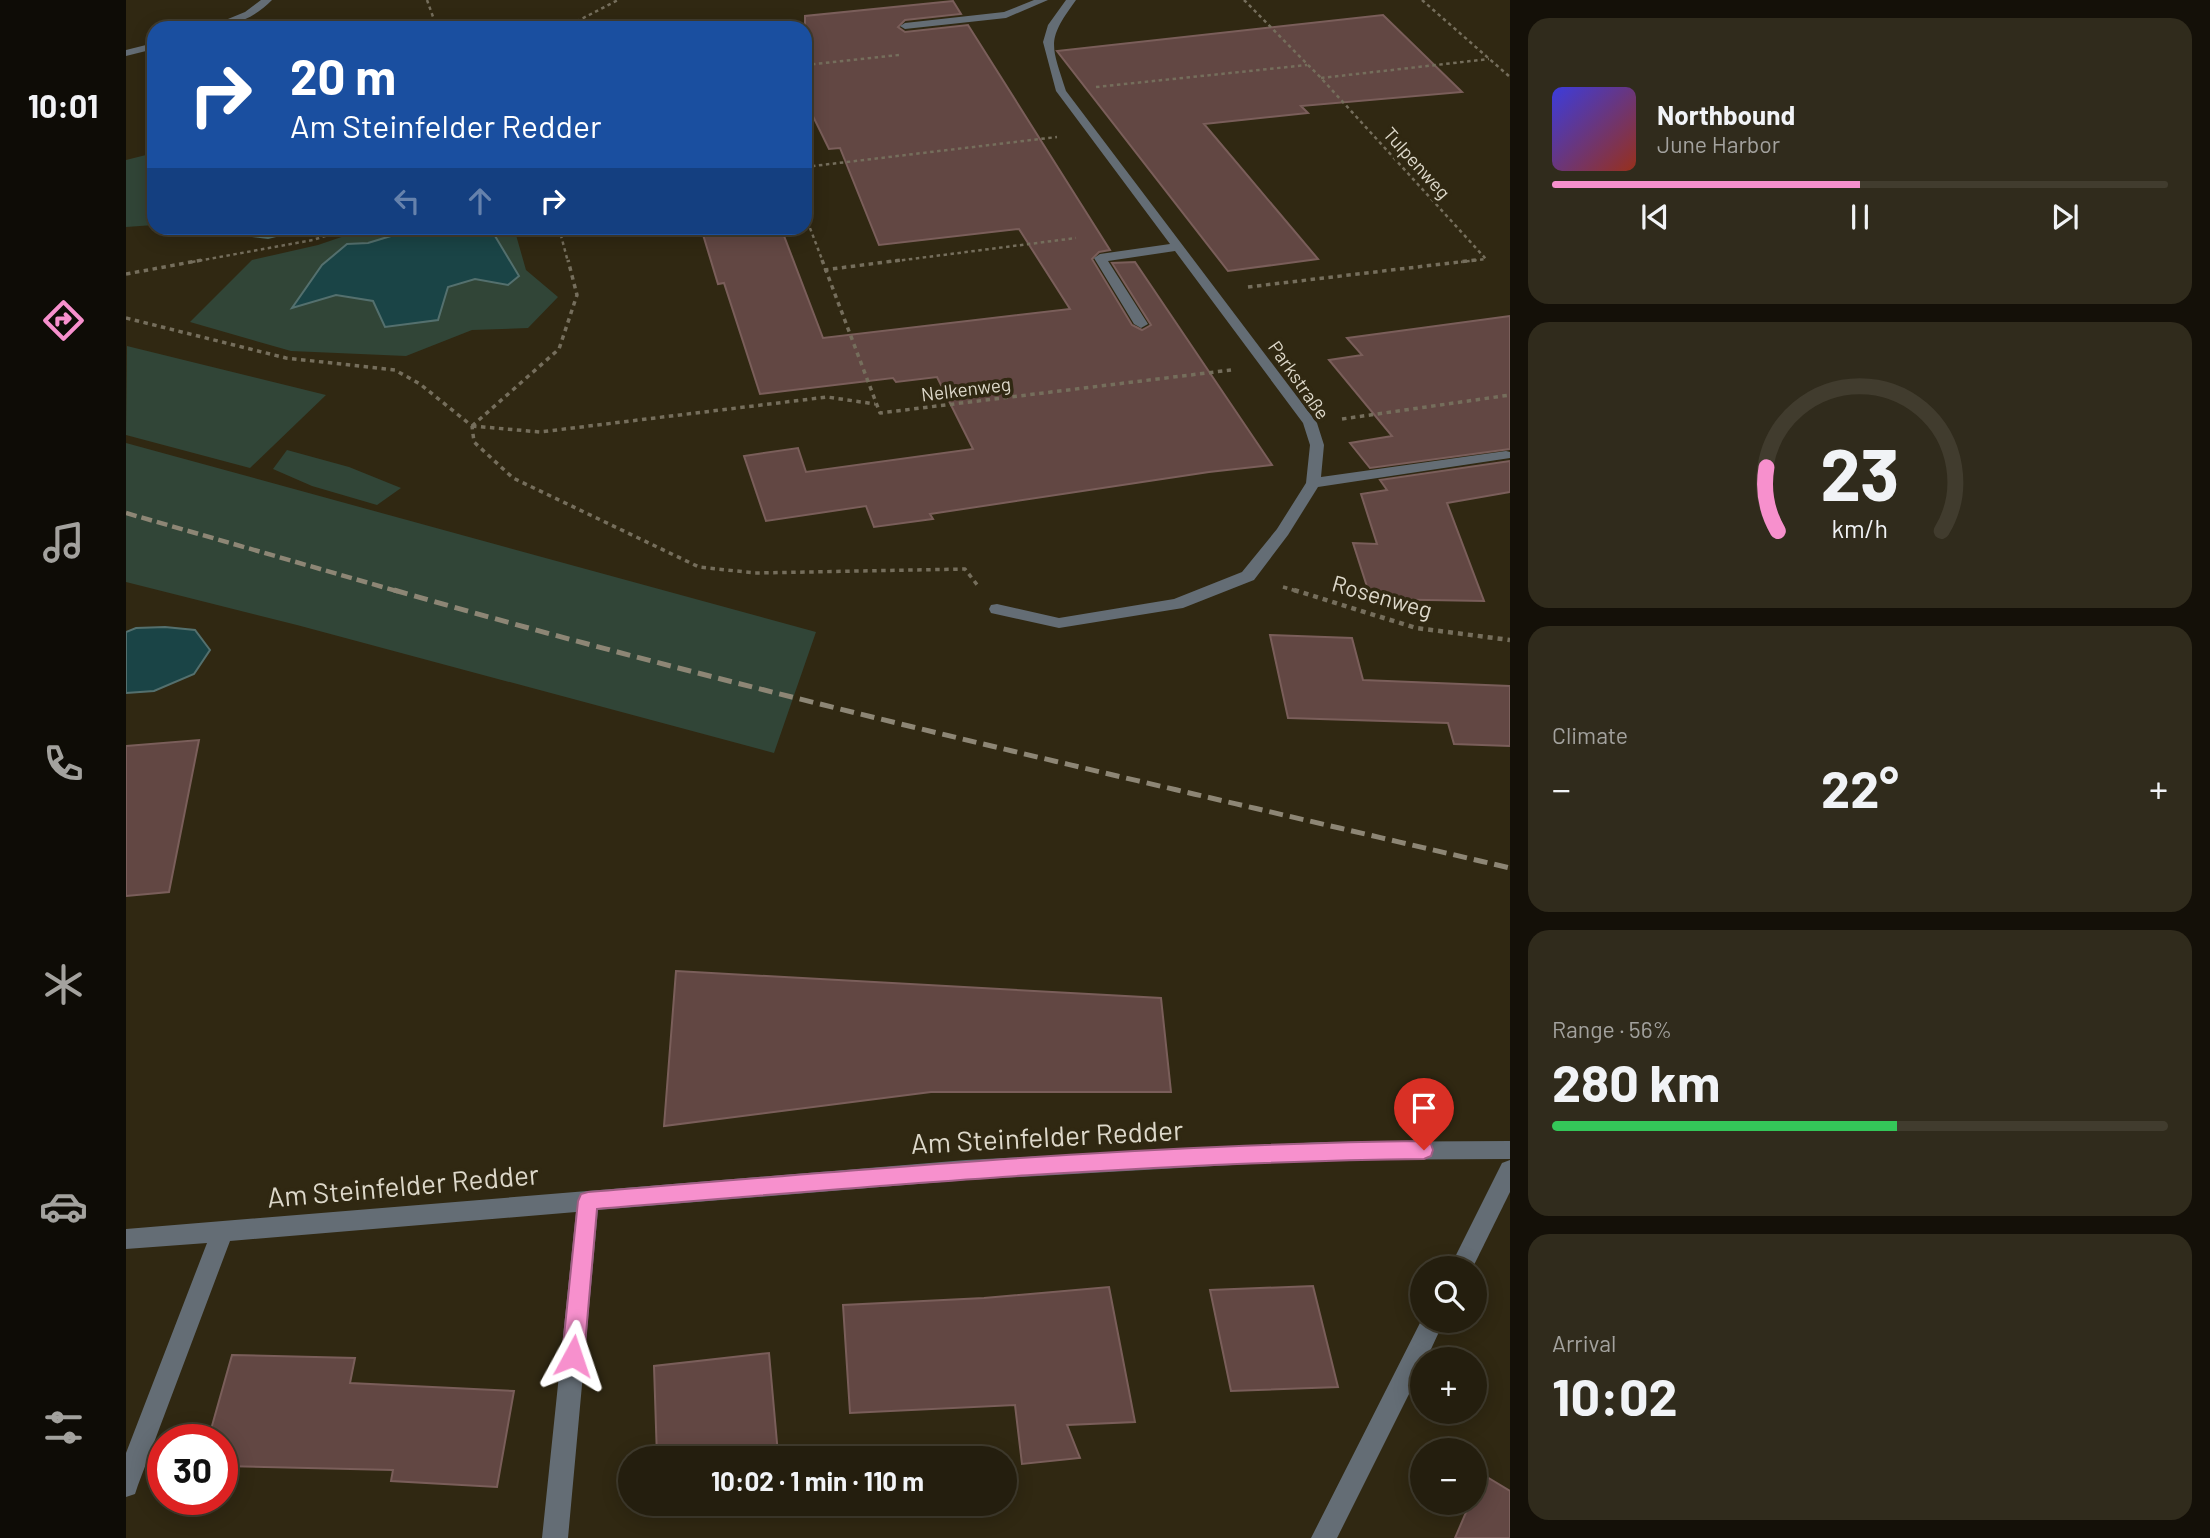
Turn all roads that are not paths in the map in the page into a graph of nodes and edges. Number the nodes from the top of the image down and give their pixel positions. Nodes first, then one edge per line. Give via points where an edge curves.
1 (267, 0) edge
2 (1043, 0) edge
3 (1071, 0) edge
4 (230, 21) edge
5 (905, 26) dead end
6 (147, 48) edge
7 (126, 53) edge
8 (1178, 247) junction
9 (1141, 324) dead end
10 (1506, 455) dead end
11 (1313, 483) junction
12 (997, 609) road end
13 (1510, 1150) edge
14 (1510, 1170) edge
15 (588, 1201) junction
16 (223, 1231) junction
17 (126, 1239) edge
18 (1467, 1256) edge
19 (1427, 1333) edge
20 (126, 1485) edge
21 (555, 1538) edge
22 (1324, 1538) edge

1 - 4 street
2 - 5 street via 1006,15
3 - 8 street, Parkstraße via 1046,39 1060,91
6 - 7 street
8 - 9 street via 1100,258
8 - 11 street, Parkstraße via 1310,424 1317,445
10 - 11 street
11 - 12 street, Parkstraße via 1248,576 1177,604 1059,622
13 - 15 street, Am Steinfelder Redder via 1322,1151 966,1170
14 - 18 street
15 - 16 street, Am Steinfelder Redder
15 - 21 street
16 - 17 street, Am Steinfelder Redder
16 - 20 street
19 - 22 street

